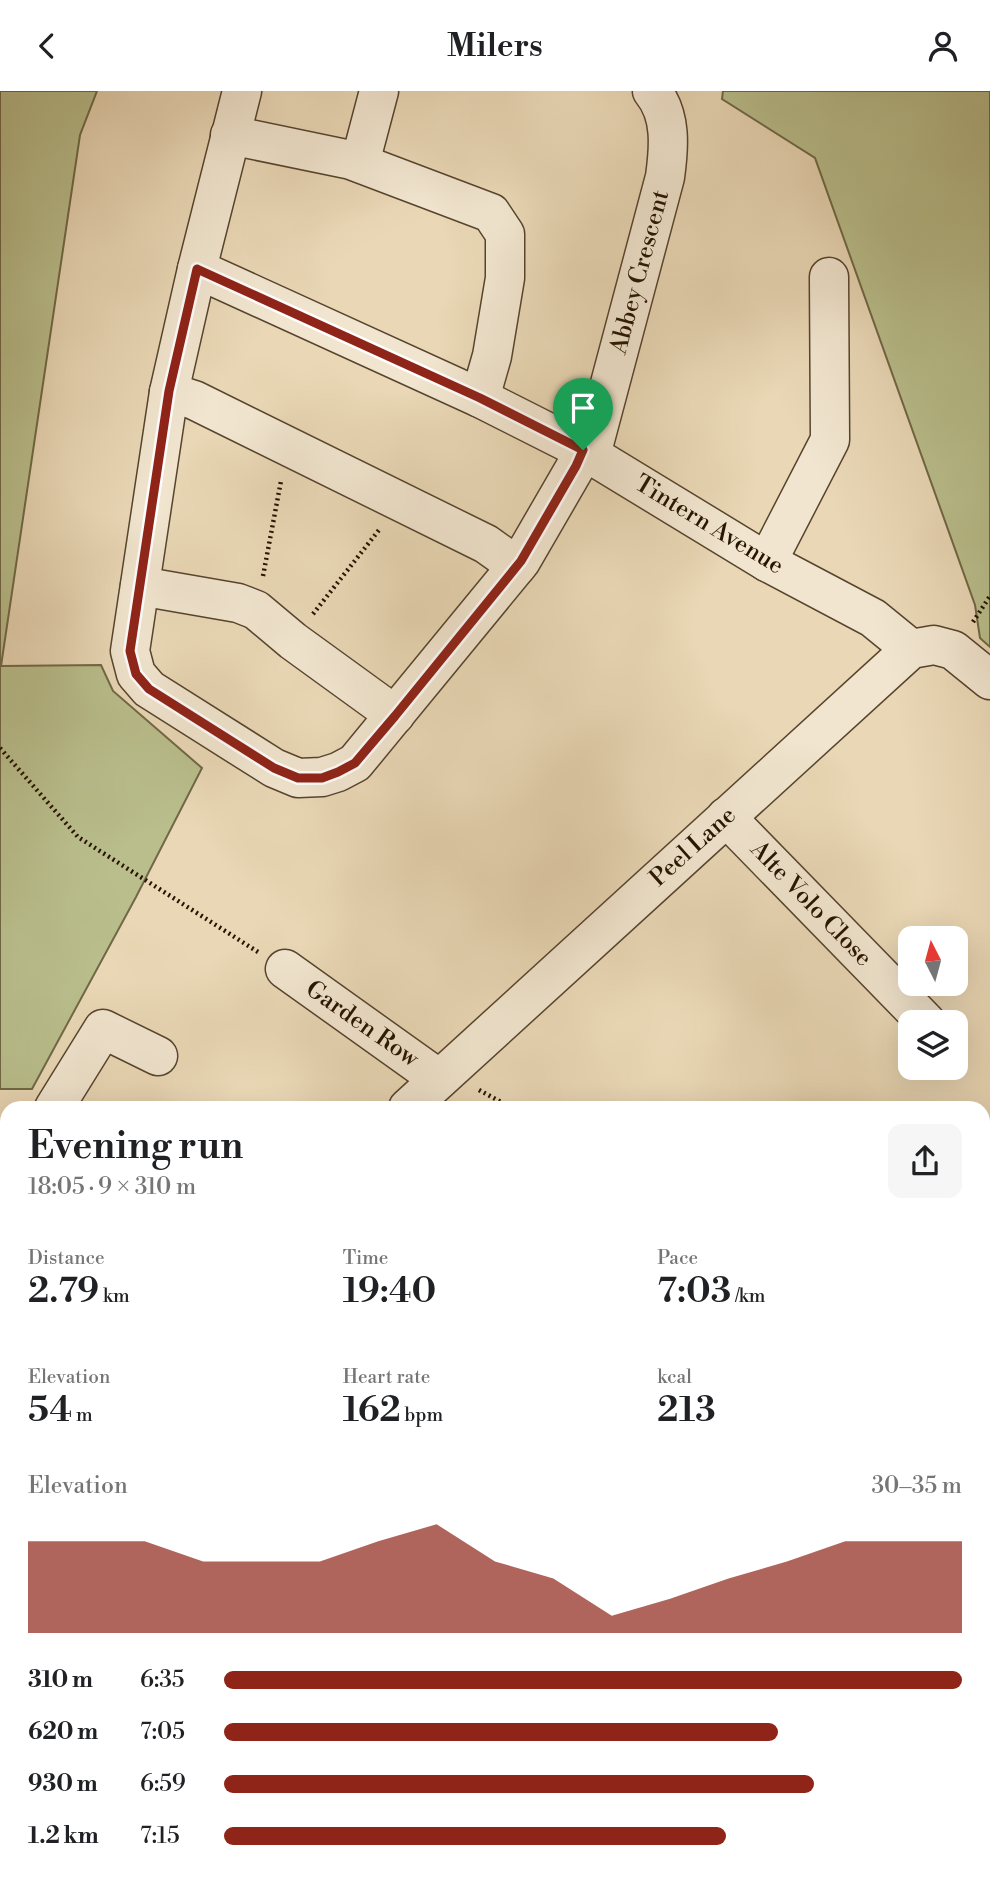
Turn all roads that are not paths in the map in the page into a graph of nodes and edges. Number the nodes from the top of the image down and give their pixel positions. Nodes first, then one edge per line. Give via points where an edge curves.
1 (242, 91) edge
2 (379, 91) edge
3 (652, 91) edge
4 (230, 135) junction
5 (359, 163) junction
6 (197, 269) junction
7 (829, 277) dead end
8 (169, 391) junction
9 (480, 398) junction
10 (587, 452) junction
11 (767, 562) junction
12 (517, 566) junction
13 (141, 586) junction
14 (911, 649) junction
15 (990, 680) edge
16 (395, 716) junction
17 (726, 817) junction
18 (285, 969) road end
19 (914, 1010) edge
20 (159, 1056) dead end
21 (439, 1079) junction
22 (58, 1101) edge
23 (415, 1101) edge

1 - 4 street, Abbey Crescent
2 - 5 street
3 - 10 street, Abbey Crescent via 668,130 665,177
4 - 5 street
4 - 6 street, Abbey Crescent
5 - 9 street via 491,213 505,234 505,278
6 - 8 street, Abbey Crescent
6 - 9 street, Tintern Avenue
7 - 11 street via 830,440
8 - 12 street via 486,544
8 - 13 street, Abbey Crescent
9 - 10 street, Tintern Avenue
10 - 11 street, Tintern Avenue
10 - 12 street, Abbey Crescent
11 - 14 street, Tintern Avenue via 873,618
12 - 16 street, Abbey Crescent
13 - 16 street via 256,610
13 - 16 street, Abbey Crescent via 130,651 136,674 149,689 274,768 298,778 322,778 338,772 355,763
14 - 15 street via 934,645 953,650
14 - 17 street, Peel Lane
17 - 19 street, Alte Volo Close
17 - 21 street, Peel Lane
18 - 21 street, Garden Row
20 - 22 street via 103,1029
21 - 23 street, Peel Lane

